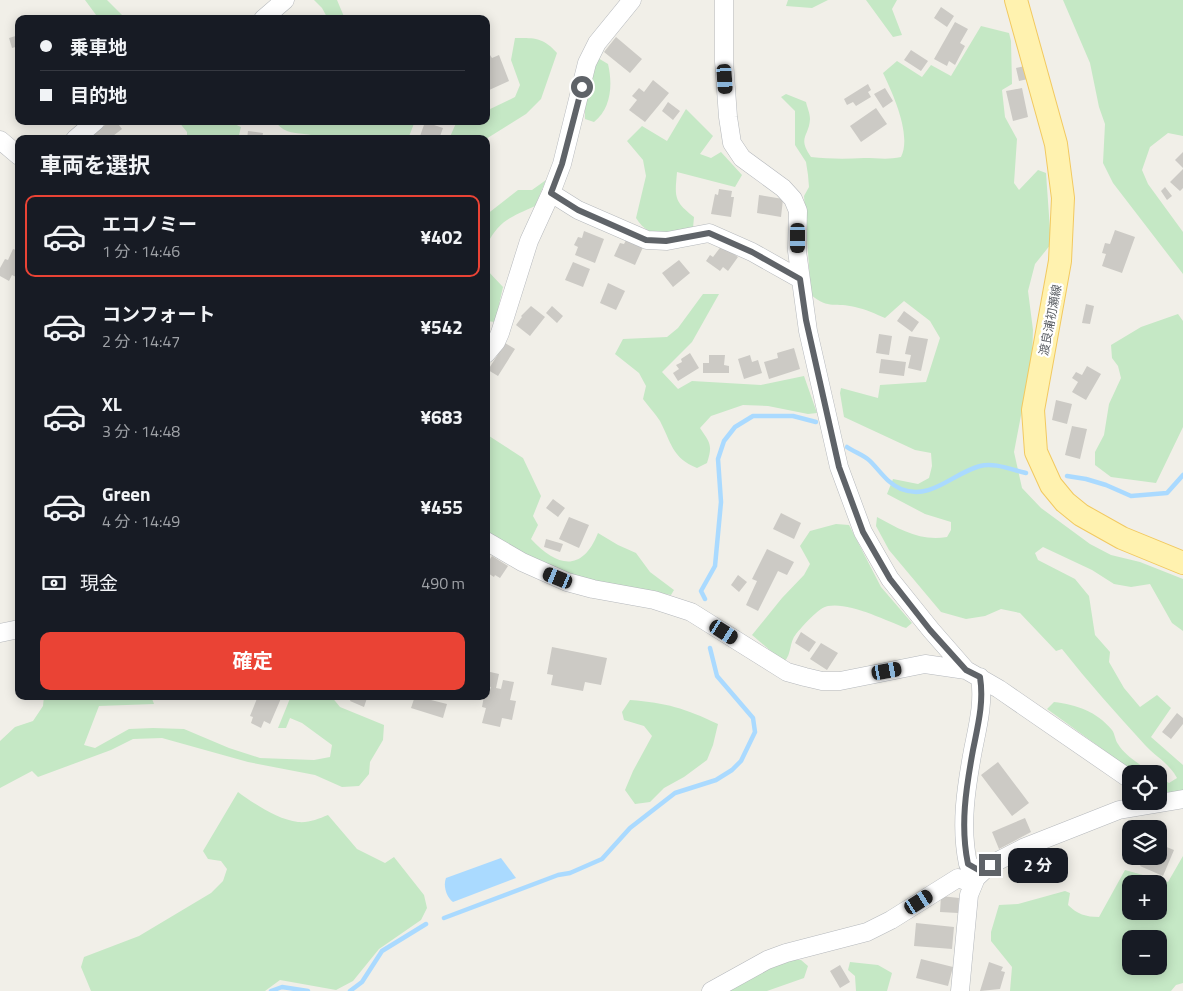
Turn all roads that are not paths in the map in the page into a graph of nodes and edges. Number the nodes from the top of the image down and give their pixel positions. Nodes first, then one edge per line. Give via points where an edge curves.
1 (285, 0) edge
2 (632, 0) edge
3 (724, 0) edge
4 (1016, 0) edge
5 (268, 15) edge
6 (91, 125) edge
7 (80, 135) edge
8 (0, 140) edge
9 (15, 153) edge
10 (551, 193) junction
11 (800, 279) junction
12 (490, 349) edge
13 (490, 543) edge
14 (1183, 563) edge
15 (15, 630) edge
16 (0, 633) edge
17 (973, 674) junction
18 (1122, 774) edge
19 (1183, 799) edge
20 (1167, 800) edge
21 (1122, 809) edge
22 (977, 878) junction
23 (711, 991) edge
24 (960, 991) edge

1 - 5 street
2 - 10 street via 597,43 587,62
3 - 11 street via 724,61 732,144 742,158 793,199 798,211
4 - 14 main road, 渡良浦初瀬線 via 1056,144 1063,198 1060,262 1034,410 1036,452 1051,485 1081,515 1122,538
6 - 7 street
8 - 9 street
10 - 11 street via 578,210 646,240 666,241 709,233
10 - 12 street via 529,241 500,333
11 - 17 street via 808,331 839,467 863,532 890,579 930,630
13 - 17 street via 567,582 654,600 691,612 787,672 805,677 822,681 847,680 925,664
15 - 16 street
17 - 18 street
17 - 22 street via 982,691 981,713 963,811 968,864
19 - 20 street
21 - 22 street via 1026,847 990,865
22 - 23 street via 958,878 867,932 767,960
22 - 24 street via 969,895

